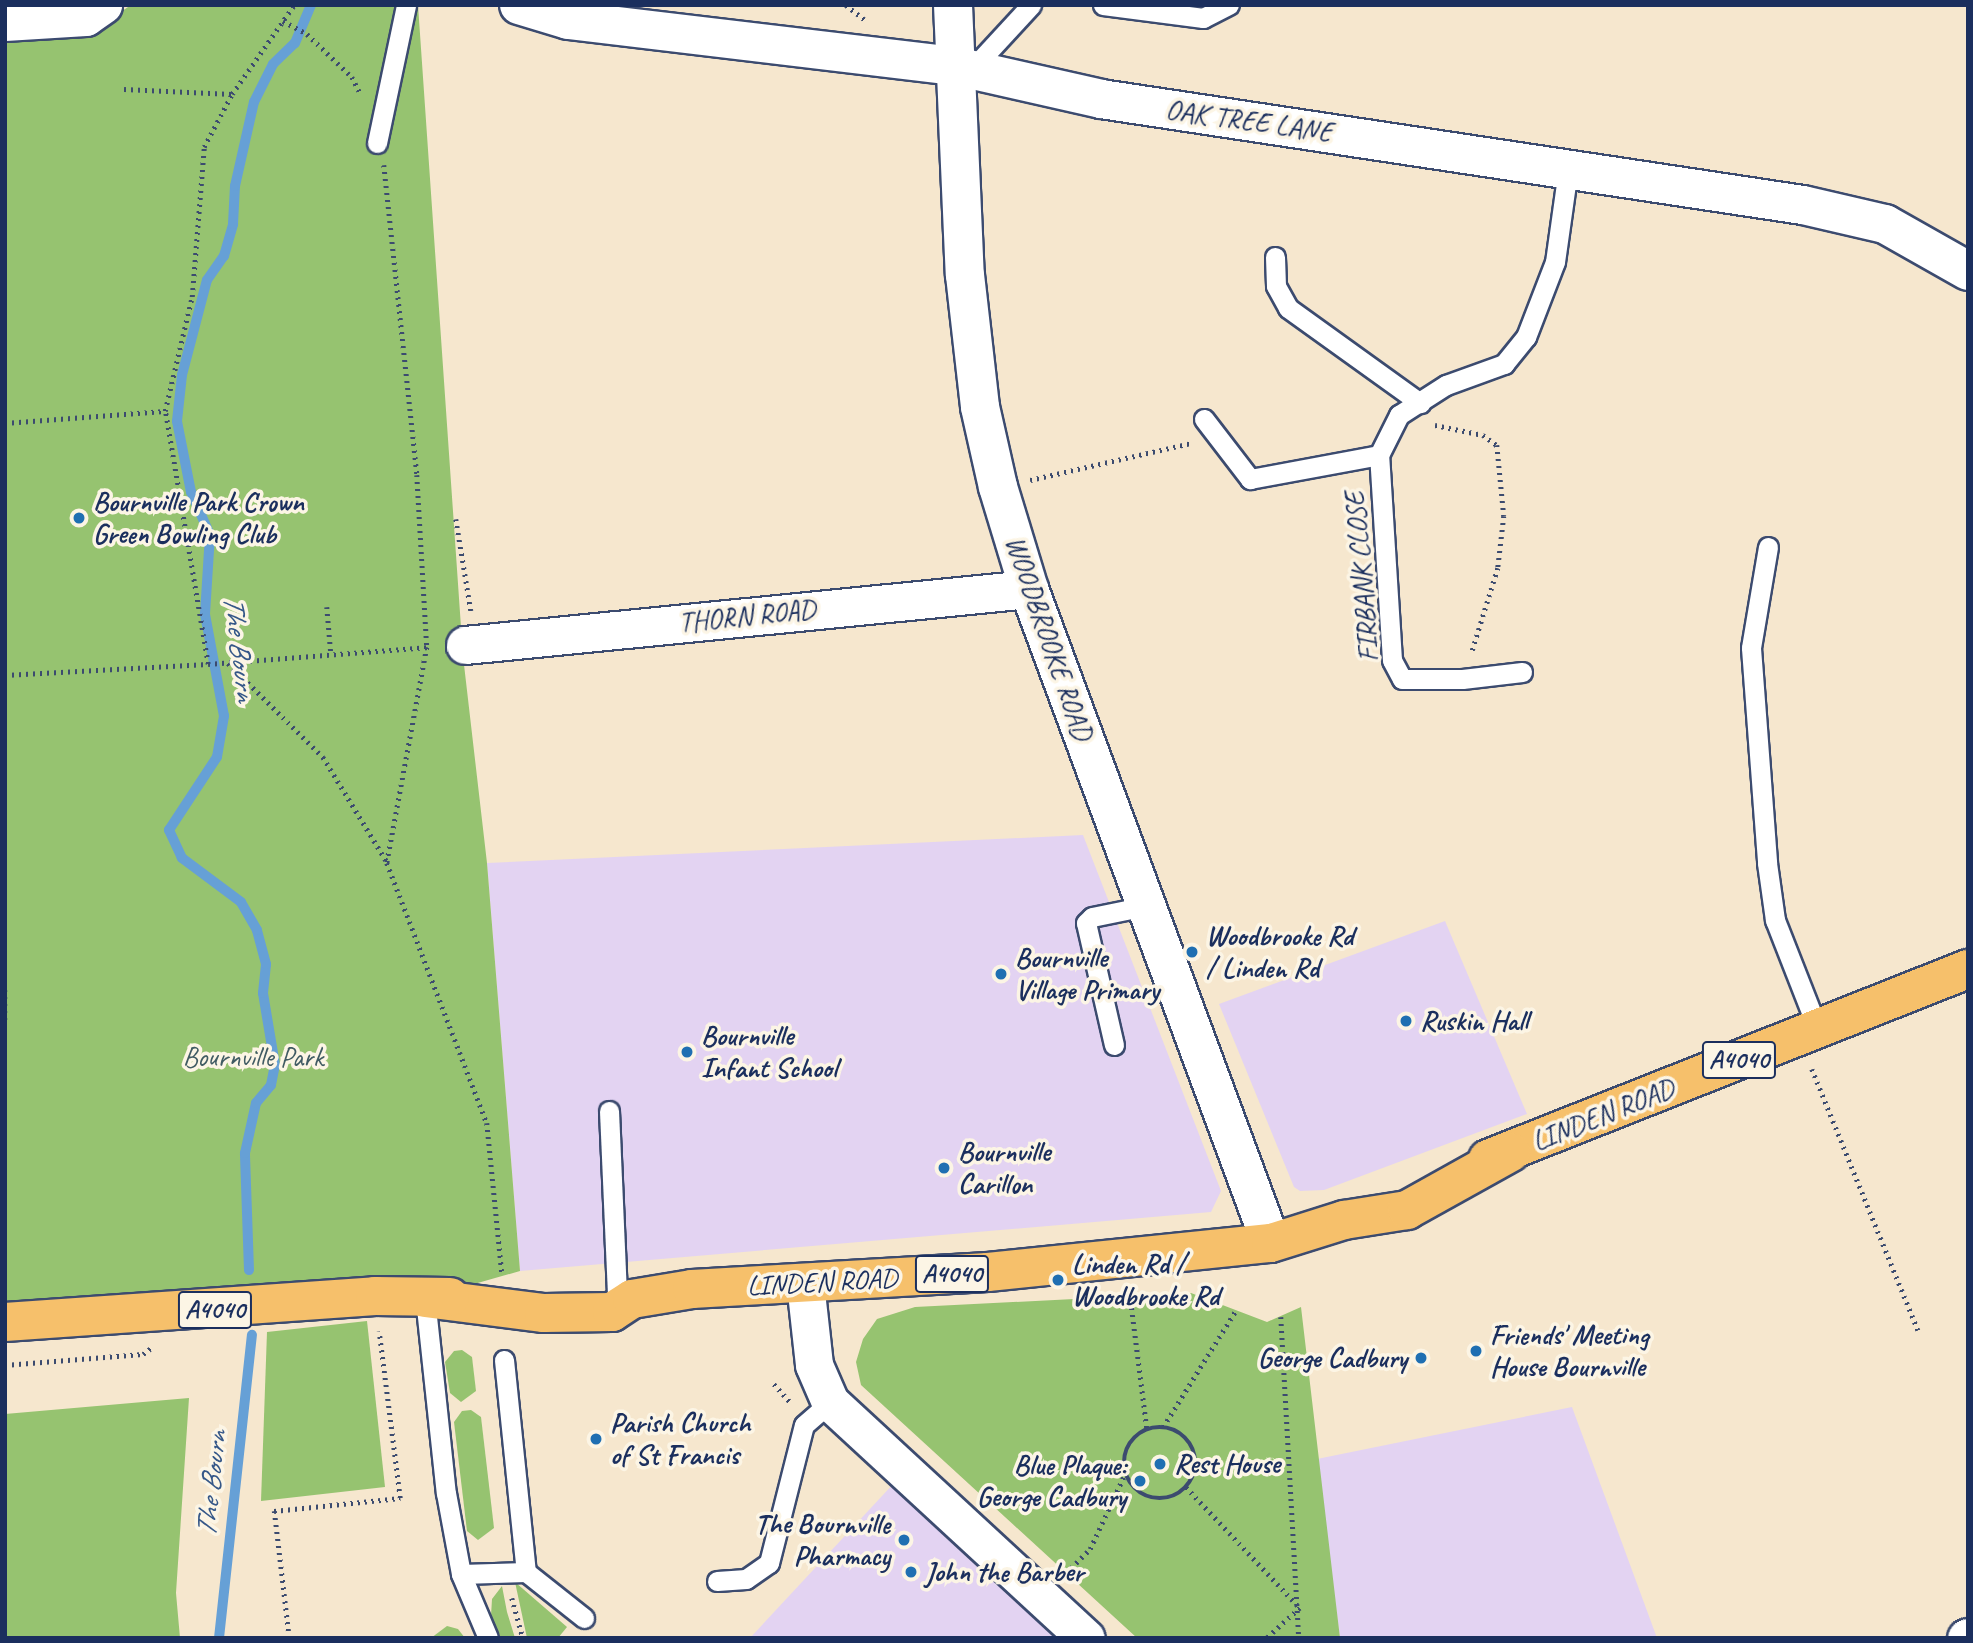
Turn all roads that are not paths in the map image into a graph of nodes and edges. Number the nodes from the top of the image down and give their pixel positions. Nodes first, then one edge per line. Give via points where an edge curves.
1 (103, 5) edge
2 (406, 5) edge
3 (519, 5) edge
4 (953, 5) edge
5 (1031, 5) edge
6 (1103, 5) edge
7 (1229, 5) edge
8 (570, 13) edge
9 (5, 22) edge
10 (963, 67) junction
11 (378, 139) road end
12 (1568, 170) junction
13 (1275, 257) dead end
14 (1968, 271) edge
15 (1420, 403) junction
16 (1204, 419) dead end
17 (1379, 455) junction
18 (1768, 547) dead end
19 (1029, 589) junction
20 (470, 644) road end
21 (1522, 672) dead end
22 (1146, 906) junction
23 (1968, 969) edge
24 (1808, 1032) junction
25 (1114, 1045) dead end
26 (609, 1111) dead end
27 (1270, 1243) junction
28 (805, 1283) junction
29 (625, 1295) junction
30 (425, 1298) junction
31 (5, 1322) edge
32 (505, 1360) dead end
33 (830, 1402) junction
34 (526, 1572) junction
35 (461, 1574) junction
36 (717, 1581) dead end
37 (584, 1618) dead end
38 (488, 1638) edge
39 (1086, 1638) edge

1 - 9 street via 86,17
2 - 11 lane
3 - 8 street, OAK TREE LANE
4 - 10 street, WOODBROOKE ROAD
5 - 10 lane
6 - 7 lane via 1203,18
8 - 10 street, OAK TREE LANE
10 - 12 street, OAK TREE LANE via 1101,99
10 - 19 street, WOODBROOKE ROAD via 965,275 980,407
12 - 14 street, OAK TREE LANE via 1803,205 1885,224
12 - 15 lane via 1555,262 1526,337 1504,364 1446,385
13 - 15 lane via 1276,286 1288,308
15 - 17 lane, FIRBANK CLOSE via 1399,415
16 - 17 lane via 1250,479
17 - 21 lane, FIRBANK CLOSE via 1392,660 1402,679
18 - 24 lane via 1751,648 1767,863 1775,920
19 - 20 street, THORN ROAD
19 - 22 street, WOODBROOKE ROAD
22 - 25 lane via 1092,917 1086,923
22 - 27 street, WOODBROOKE ROAD
23 - 24 highway, LINDEN ROAD / A4040
24 - 27 highway, LINDEN ROAD / A4040 via 1511,1152 1407,1210 1344,1220
26 - 29 lane
27 - 28 highway, LINDEN ROAD / A4040 via 988,1272
28 - 29 highway, LINDEN ROAD / A4040
28 - 33 street via 814,1366
29 - 30 highway, LINDEN ROAD / A4040
30 - 31 highway, LINDEN ROAD / A4040 via 375,1296
30 - 35 lane via 446,1493
32 - 34 lane
33 - 36 lane via 804,1425 769,1563 746,1579
33 - 39 street
34 - 35 lane
34 - 37 lane
35 - 38 lane

